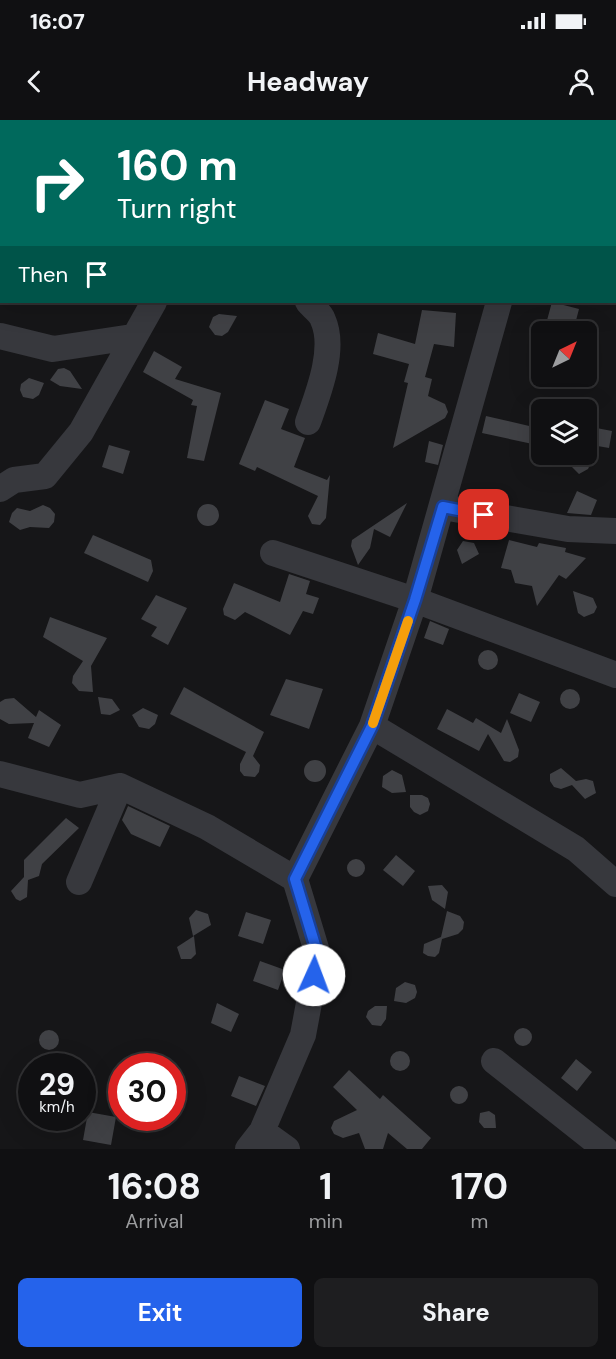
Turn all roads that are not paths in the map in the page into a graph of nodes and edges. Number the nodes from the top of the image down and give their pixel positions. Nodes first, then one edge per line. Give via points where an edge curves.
1 (153, 303) edge
2 (309, 303) edge
3 (499, 303) edge
4 (0, 336) edge
5 (132, 338) junction
6 (308, 422) dead end
7 (0, 489) edge
8 (443, 507) junction
9 (616, 531) edge
10 (273, 553) dead end
11 (415, 600) junction
12 (616, 675) edge
13 (372, 726) junction
14 (0, 774) edge
15 (120, 786) junction
16 (295, 879) junction
17 (79, 882) dead end
18 (616, 884) edge
19 (494, 1061) dead end
20 (255, 1140) edge
21 (287, 1149) edge
22 (605, 1149) edge

1 - 5 street
2 - 6 street via 323,319 327,349 323,380
3 - 8 street
4 - 5 street via 53,349
5 - 7 street via 81,432 45,476 14,480
8 - 9 street via 568,529
8 - 11 street
10 - 11 street
11 - 12 street
11 - 13 street
13 - 16 street
13 - 18 street via 576,849
14 - 15 street via 80,795
15 - 16 street via 207,827
15 - 17 street
16 - 20 street via 318,955 303,1035
19 - 22 street
20 - 21 street

